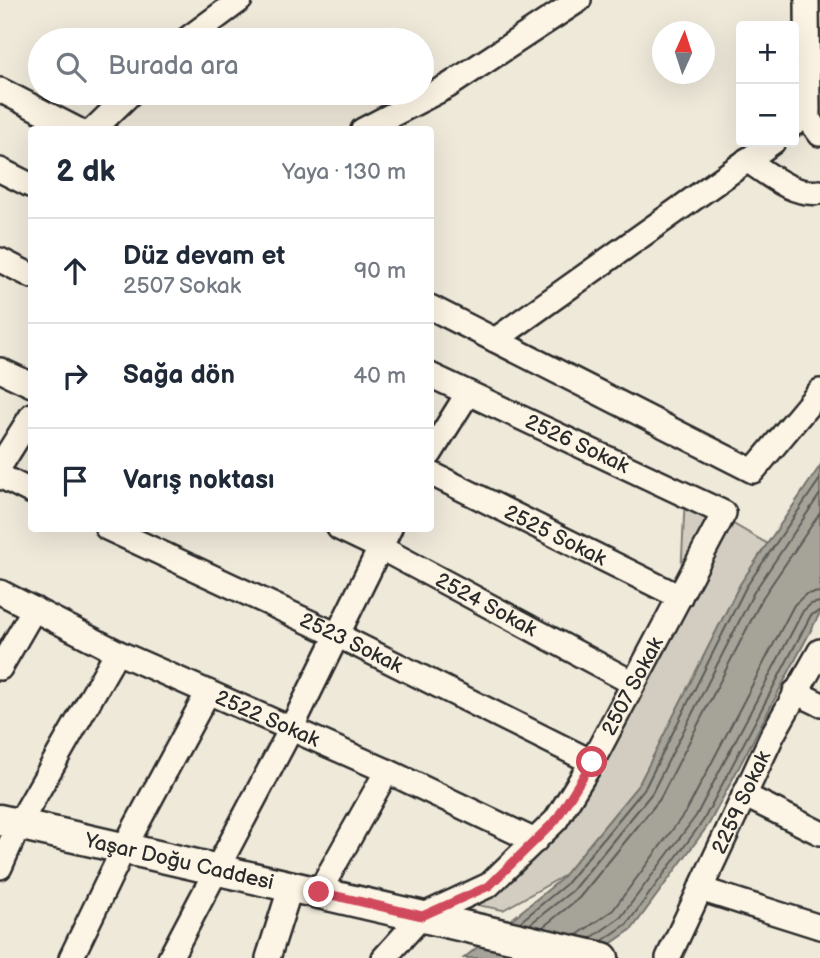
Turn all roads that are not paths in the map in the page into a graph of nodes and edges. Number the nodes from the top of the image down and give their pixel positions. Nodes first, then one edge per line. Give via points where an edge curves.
1 (240, 0) edge
2 (579, 0) edge
3 (812, 7) edge
4 (202, 28) edge
5 (0, 90) edge
6 (434, 93) edge
7 (28, 104) edge
8 (29, 105) edge
9 (119, 105) edge
10 (411, 105) edge
11 (799, 119) edge
12 (70, 126) edge
13 (97, 126) edge
14 (371, 126) edge
15 (820, 134) edge
16 (766, 147) edge
17 (747, 160) junction
18 (0, 170) edge
19 (28, 184) edge
20 (820, 192) edge
21 (0, 260) edge
22 (28, 274) edge
23 (434, 309) edge
24 (495, 340) junction
25 (0, 370) edge
26 (434, 377) edge
27 (28, 383) edge
28 (820, 391) edge
29 (468, 393) junction
30 (28, 421) edge
31 (434, 448) edge
32 (0, 466) edge
33 (434, 475) edge
34 (0, 476) edge
35 (28, 490) edge
36 (724, 513) joint
37 (116, 532) edge
38 (358, 532) edge
39 (385, 538) edge
40 (0, 592) edge
41 (680, 597) junction
42 (34, 609) junction
43 (337, 635) junction
44 (820, 651) edge
45 (117, 652) junction
46 (0, 668) edge
47 (633, 683) junction
48 (208, 692) junction
49 (795, 692) junction
50 (820, 704) edge
51 (291, 729) junction
52 (592, 762) junction
53 (387, 771) junction
54 (744, 795) junction
55 (9, 822) edge
56 (820, 834) edge
57 (535, 841) junction
58 (124, 848) junction
59 (0, 867) edge
60 (218, 869) junction
61 (305, 889) junction
62 (700, 889) junction
63 (422, 916) junction
64 (820, 927) edge
65 (71, 958) edge
66 (170, 958) edge
67 (268, 958) edge
68 (384, 958) edge
69 (603, 958) edge
70 (668, 958) edge

1 - 4 street
2 - 6 street
3 - 11 street via 808,111
5 - 7 street
8 - 12 street
9 - 13 street
10 - 14 street
11 - 15 street
16 - 17 street
17 - 20 street via 797,190
17 - 24 street
18 - 19 street
21 - 22 street
23 - 24 street
24 - 28 street via 752,471
25 - 27 street
26 - 29 street, 2526 Sokak
29 - 31 street
29 - 36 street, 2526 Sokak
30 - 32 street
33 - 41 street, 2525 Sokak
34 - 35 street
36 - 41 street, 2507 Sokak
37 - 43 street, 2523 Sokak
38 - 39 street, 2524 Sokak
39 - 43 street
39 - 47 street, 2524 Sokak
40 - 42 street, 2522 Sokak
41 - 47 street, 2507 Sokak
42 - 45 street, 2522 Sokak
42 - 46 street
43 - 51 street
43 - 52 street, 2523 Sokak
44 - 49 street, 2259 Sokak
45 - 48 street, 2522 Sokak
45 - 55 street
47 - 52 street, 2507 Sokak
48 - 51 street, 2522 Sokak
48 - 58 street
49 - 50 street
49 - 54 street, 2259 Sokak
51 - 53 street, 2522 Sokak
51 - 60 street
52 - 57 street, 2507 Sokak via 556,820
53 - 57 street, 2522 Sokak
53 - 61 street
54 - 56 street
54 - 62 street, 2259 Sokak
55 - 58 main road, Yaşar Doğu Caddesi
55 - 59 street
57 - 63 street, 2507 Sokak via 489,886
58 - 60 main road, Yaşar Doğu Caddesi
58 - 65 street
60 - 61 main road, Yaşar Doğu Caddesi
60 - 66 street
61 - 63 main road, Yaşar Doğu Caddesi
61 - 67 street
62 - 64 street
62 - 70 street, 2259 Sokak
63 - 68 street
63 - 69 main road, Yaşar Doğu Caddesi

